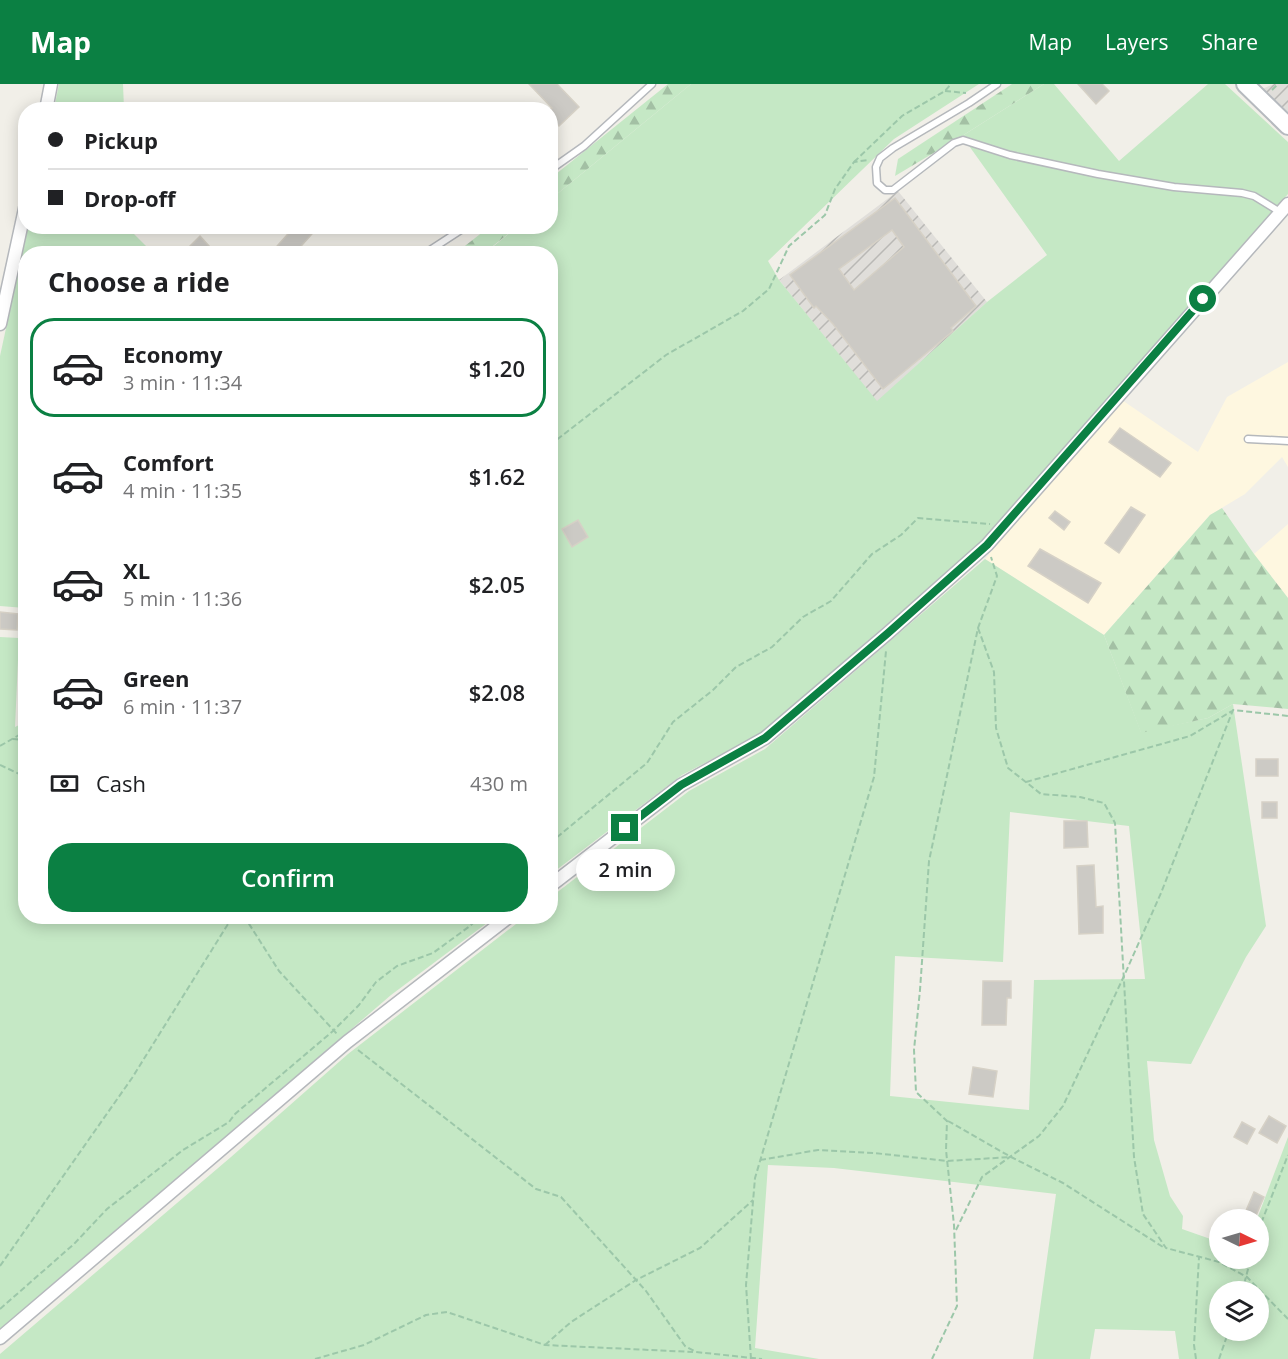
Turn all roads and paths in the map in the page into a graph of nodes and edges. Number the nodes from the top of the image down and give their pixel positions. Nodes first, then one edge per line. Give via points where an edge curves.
1 (51, 84) edge
2 (652, 84) edge
3 (951, 84) edge
4 (997, 84) edge
5 (1245, 84) edge
6 (945, 91) junction
7 (981, 95) junction
8 (48, 102) edge
9 (1288, 126) edge
10 (880, 158) junction
11 (854, 162) junction
12 (558, 164) edge
13 (1284, 208) edge
14 (20, 234) edge
15 (455, 234) edge
16 (436, 246) edge
17 (0, 324) edge
18 (558, 439) edge
19 (1248, 439) dead end
20 (1288, 441) edge
21 (1004, 525) junction
22 (987, 545) junction
23 (978, 628) junction
24 (888, 633) junction
25 (1233, 710) junction
26 (1288, 717) edge
27 (18, 735) edge
28 (13, 738) junction
29 (18, 739) edge
30 (0, 746) edge
31 (0, 765) edge
32 (18, 773) edge
33 (1026, 782) junction
34 (558, 836) edge
35 (558, 879) edge
36 (228, 924) edge
37 (249, 924) edge
38 (472, 924) edge
39 (500, 924) edge
40 (1124, 976) junction
41 (333, 1031) junction
42 (347, 1042) junction
43 (947, 1121) junction
44 (1288, 1155) edge
45 (1011, 1156) junction
46 (760, 1160) junction
47 (947, 1161) junction
48 (753, 1200) junction
49 (1267, 1209) edge
50 (954, 1232) junction
51 (1166, 1248) junction
52 (1198, 1257) junction
53 (0, 1266) edge
54 (1249, 1269) edge
55 (1247, 1277) junction
56 (636, 1280) junction
57 (1246, 1281) edge
58 (0, 1309) edge
59 (1288, 1319) edge
60 (0, 1338) edge
61 (1225, 1341) edge
62 (545, 1345) junction
63 (696, 1352) junction
64 (750, 1358) edge
65 (315, 1359) edge
66 (762, 1359) edge
67 (932, 1359) edge
68 (1196, 1359) edge
69 (1219, 1359) edge

1 - 8 street
2 - 12 lane
3 - 6 path
4 - 7 lane
5 - 9 street
6 - 7 path
6 - 11 path via 902,116
7 - 10 lane
10 - 11 path
10 - 13 lane via 876,166 877,183 885,190 893,190 963,140 1010,155 1098,174 1242,193
11 - 18 path via 835,189 825,215 789,246 769,289 743,311 666,355
13 - 21 street
14 - 17 street
15 - 16 lane
19 - 20 lane
21 - 22 street
21 - 34 path via 918,518 872,554 831,601 803,617 771,647 735,667 673,722 647,763
22 - 23 path via 997,576
22 - 24 street
23 - 33 path via 994,672 996,728 1008,768
23 - 43 path via 929,861 914,1050 916,1092
24 - 35 street via 765,738 681,785
24 - 46 path via 874,777
25 - 26 path
25 - 33 path via 1191,736
25 - 40 path
27 - 28 path
28 - 29 path
28 - 30 path
31 - 32 path
33 - 40 path via 1041,794 1104,803 1115,823
36 - 53 path via 132,1078
37 - 41 path via 279,971
38 - 41 path via 433,953 397,966 376,982
39 - 42 street
40 - 45 path via 1063,1106 1039,1136
40 - 51 path via 1134,1157 1143,1214
41 - 42 path
41 - 58 path via 229,1122 183,1150 107,1209 74,1244
42 - 56 path via 536,1189 561,1197
42 - 60 street
43 - 45 path
43 - 47 path
44 - 49 path
45 - 47 path
45 - 50 path via 982,1177
45 - 51 path via 1063,1183
46 - 47 path via 818,1150
46 - 48 path
47 - 50 path
48 - 56 path via 699,1248
48 - 64 path via 746,1285
50 - 67 path via 957,1306
51 - 52 path
52 - 55 path via 1219,1262
52 - 68 path
54 - 55 path
55 - 57 path
55 - 59 path
56 - 62 path via 571,1322
56 - 63 path via 685,1346
61 - 69 path
62 - 63 path
62 - 65 path via 447,1312 426,1316 364,1345
63 - 64 path
64 - 66 path

